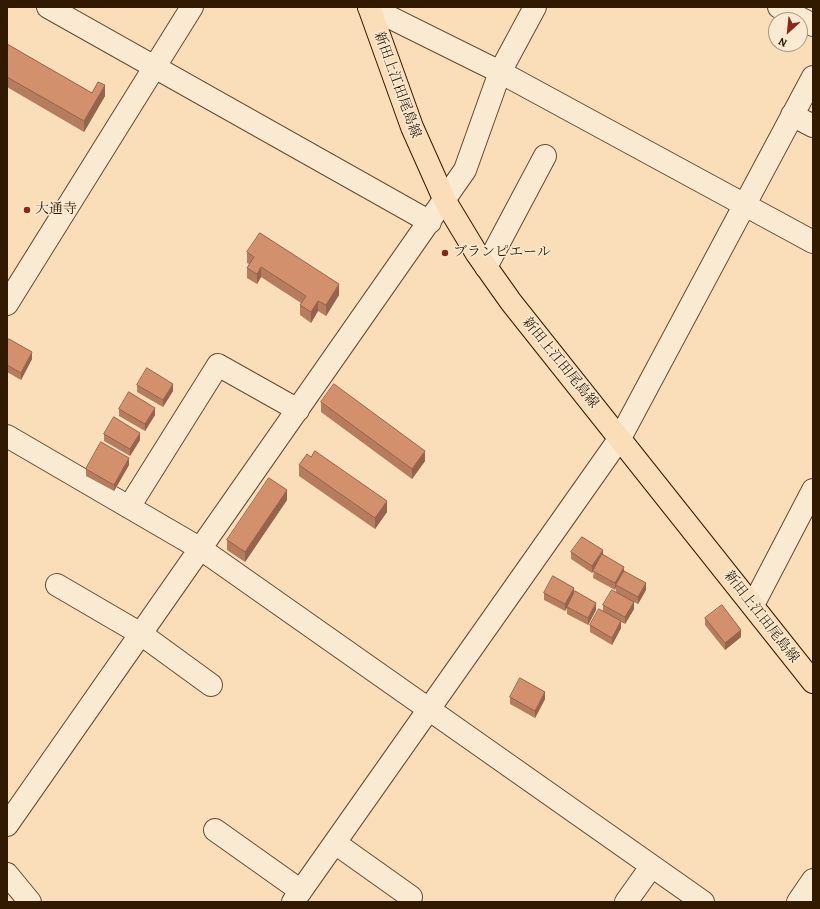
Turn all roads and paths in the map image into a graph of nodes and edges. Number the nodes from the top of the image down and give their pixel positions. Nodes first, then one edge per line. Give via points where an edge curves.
1 (48, 7) edge
2 (192, 7) edge
3 (369, 7) edge
4 (535, 7) edge
5 (779, 7) edge
6 (813, 25) edge
7 (155, 67) junction
8 (500, 72) junction
9 (813, 77) edge
10 (792, 115) junction
11 (813, 126) edge
12 (545, 156) dead end
13 (445, 201) junction
14 (744, 205) junction
15 (430, 222) junction
16 (813, 242) edge
17 (486, 266) junction
18 (7, 304) edge
19 (298, 410) junction
20 (7, 436) edge
21 (620, 438) junction
22 (813, 490) edge
23 (129, 507) junction
24 (201, 549) junction
25 (57, 585) dead end
26 (753, 605) junction
27 (141, 634) junction
28 (813, 682) edge
29 (211, 685) dead end
30 (429, 710) junction
31 (7, 825) edge
32 (215, 830) dead end
33 (335, 843) junction
34 (651, 867) junction
35 (8, 880) edge
36 (813, 880) edge
37 (297, 896) edge
38 (411, 897) dead end
39 (30, 902) edge
40 (626, 902) edge
41 (703, 902) edge
42 (798, 902) edge

1 - 7 street
2 - 7 street
3 - 8 street
3 - 13 main road, 新田上江田尾島線 via 412,127
4 - 8 street
5 - 6 street
7 - 15 street
7 - 18 street
8 - 13 street via 465,170
8 - 14 street
9 - 10 street
10 - 11 street
10 - 14 street
12 - 17 street
13 - 15 street
13 - 17 main road, 新田上江田尾島線
14 - 16 street
14 - 21 street
15 - 19 street
17 - 21 main road, 新田上江田尾島線 via 511,302
19 - 23 street via 218,365
19 - 24 street
20 - 23 street
21 - 26 main road, 新田上江田尾島線
21 - 30 street
22 - 26 street
23 - 24 street
24 - 27 street
24 - 30 street
25 - 27 street
26 - 28 main road, 新田上江田尾島線
27 - 29 street
27 - 31 street
30 - 33 street
30 - 34 street
32 - 37 street
33 - 37 street
33 - 38 street
34 - 40 street
34 - 41 street
35 - 39 street
36 - 42 street

